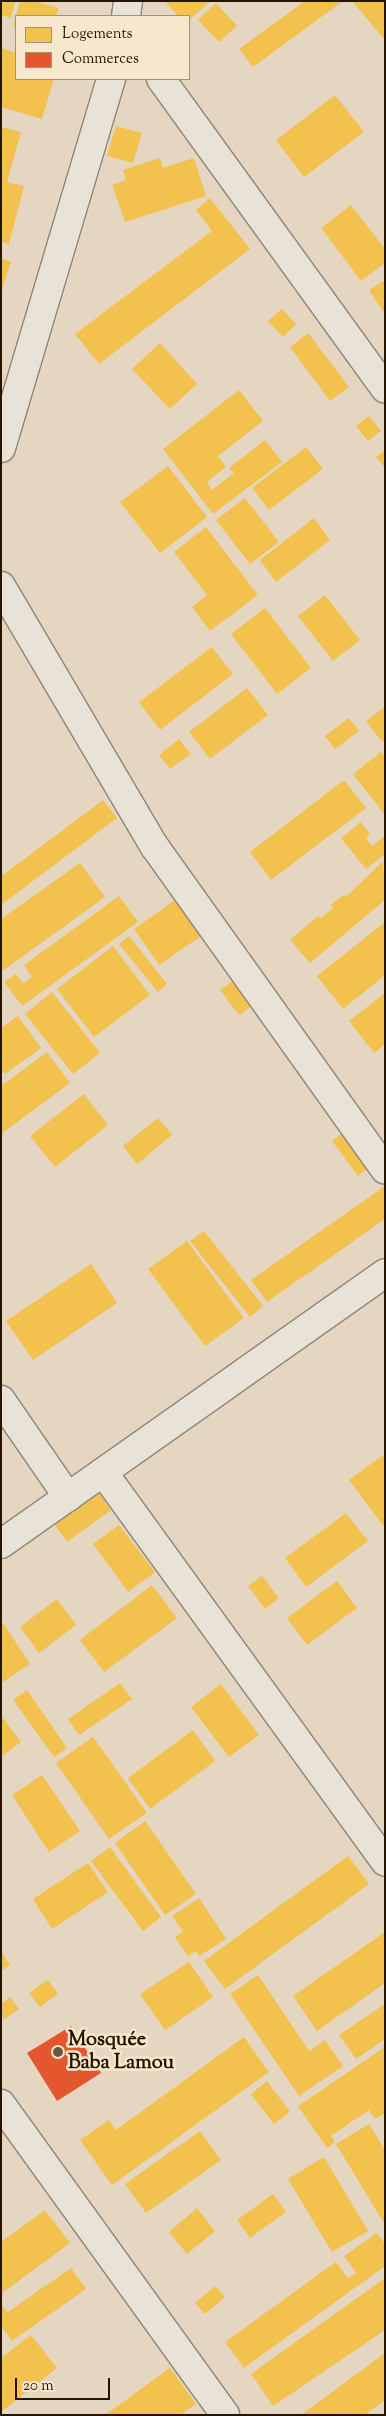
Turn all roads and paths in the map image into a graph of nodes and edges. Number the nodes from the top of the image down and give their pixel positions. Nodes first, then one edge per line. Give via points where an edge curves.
1 (128, 1) edge
2 (126, 15) edge
3 (111, 80) edge
4 (162, 80) edge
5 (385, 388) edge
6 (1, 448) edge
7 (1, 586) edge
8 (385, 1169) edge
9 (385, 1273) edge
10 (1, 1400) edge
11 (103, 1472) junction
12 (68, 1497) junction
13 (1, 1544) edge
14 (385, 1862) edge
15 (1, 2104) edge
16 (225, 2415) edge

1 - 2 street
3 - 6 street
4 - 5 street
7 - 8 street via 155,847
9 - 11 street
10 - 12 street
11 - 12 street
11 - 14 street
12 - 13 street
15 - 16 street

